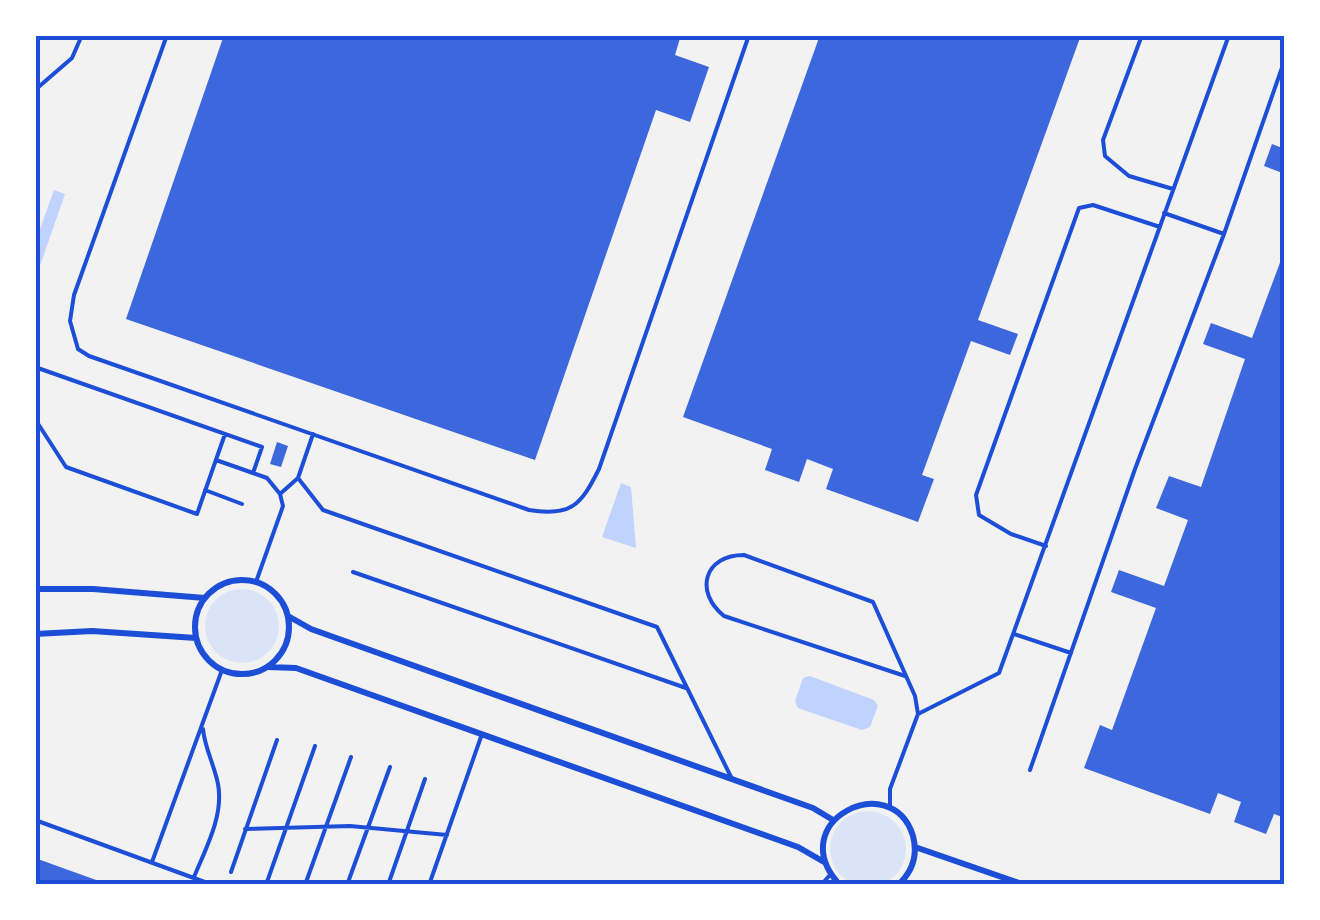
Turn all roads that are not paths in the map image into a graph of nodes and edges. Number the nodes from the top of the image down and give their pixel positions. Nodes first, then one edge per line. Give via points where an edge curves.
1 (82, 35) edge
2 (167, 35) edge
3 (749, 35) edge
4 (1142, 35) edge
5 (1229, 35) edge
6 (1285, 59) edge
7 (35, 90) edge
8 (1173, 189) junction
9 (1164, 214) junction
10 (1160, 227) junction
11 (1224, 234) junction
12 (35, 367) edge
13 (35, 419) edge
14 (225, 434) junction
15 (313, 434) junction
16 (216, 460) junction
17 (253, 473) junction
18 (298, 478) junction
19 (206, 490) junction
20 (280, 494) junction
21 (242, 504) dead end
22 (1046, 546) junction
23 (353, 572) dead end
24 (35, 577) edge
25 (256, 582) junction
26 (36, 589) edge
27 (205, 598) junction
28 (288, 616) junction
29 (35, 634) edge
30 (1014, 634) junction
31 (196, 638) junction
32 (1071, 653) junction
33 (268, 667) junction
34 (222, 670) junction
35 (904, 676) junction
36 (686, 688) junction
37 (918, 714) junction
38 (202, 724) junction
39 (482, 734) junction
40 (278, 740) dead end
41 (315, 746) dead end
42 (351, 757) dead end
43 (390, 767) dead end
44 (1030, 770) dead end
45 (425, 779) dead end
46 (732, 780) junction
47 (890, 808) junction
48 (35, 820) edge
49 (833, 820) junction
50 (326, 826) junction
51 (367, 827) junction
52 (286, 828) junction
53 (245, 829) junction
54 (406, 831) junction
55 (446, 835) junction
56 (915, 847) junction
57 (152, 862) junction
58 (824, 862) junction
59 (230, 872) dead end
60 (830, 875) junction
61 (194, 878) junction
62 (267, 882) dead end
63 (213, 885) edge
64 (306, 885) edge
65 (347, 885) edge
66 (388, 885) edge
67 (429, 885) edge
68 (821, 885) edge
69 (840, 885) edge
70 (898, 885) edge
71 (1025, 885) edge

1 - 7 lane via 72,58
2 - 15 lane via 74,295 73,340 89,356
3 - 15 lane via 599,470 573,508 554,514 529,510
4 - 8 lane via 1103,140 1105,156 1129,176
5 - 8 lane
6 - 11 lane
8 - 9 lane
9 - 10 lane
9 - 11 lane
10 - 22 lane
10 - 22 lane via 1093,205 1079,208 976,495 978,515 987,522
11 - 32 lane
12 - 14 lane
13 - 19 lane via 66,467 197,514
14 - 16 lane
14 - 17 lane via 262,447
15 - 18 lane
16 - 17 lane
16 - 19 lane
17 - 20 lane
18 - 20 lane
18 - 36 lane via 323,510 657,627
19 - 21 lane
20 - 25 lane via 282,506
22 - 30 lane
23 - 36 lane
24 - 26 lane
25 - 27 street via 228,582
25 - 28 street via 276,595
26 - 27 street
27 - 31 street
28 - 33 street via 286,645
28 - 46 street
29 - 31 street
30 - 32 lane
30 - 37 lane via 998,673
31 - 34 street
32 - 44 lane
33 - 34 street via 254,673
33 - 39 street via 296,668
34 - 38 lane
35 - 35 lane via 873,602 744,555 716,562 706,576 712,607 724,616
35 - 37 lane
36 - 46 lane
37 - 47 lane via 890,789
38 - 57 lane
38 - 61 lane via 221,802
39 - 55 lane
39 - 58 street
40 - 53 lane
41 - 52 lane
42 - 50 lane
43 - 51 lane
45 - 54 lane
46 - 49 street
47 - 49 street via 860,804
47 - 56 street via 912,832
48 - 57 lane
49 - 58 street via 822,847
50 - 51 lane
50 - 52 lane
50 - 64 lane
51 - 54 lane
51 - 65 lane
52 - 53 lane
52 - 62 lane
53 - 59 lane
54 - 55 lane
54 - 66 lane
55 - 67 lane
56 - 70 street via 914,862
56 - 71 street
57 - 61 lane
58 - 60 street
60 - 68 lane
60 - 69 street
61 - 63 lane

